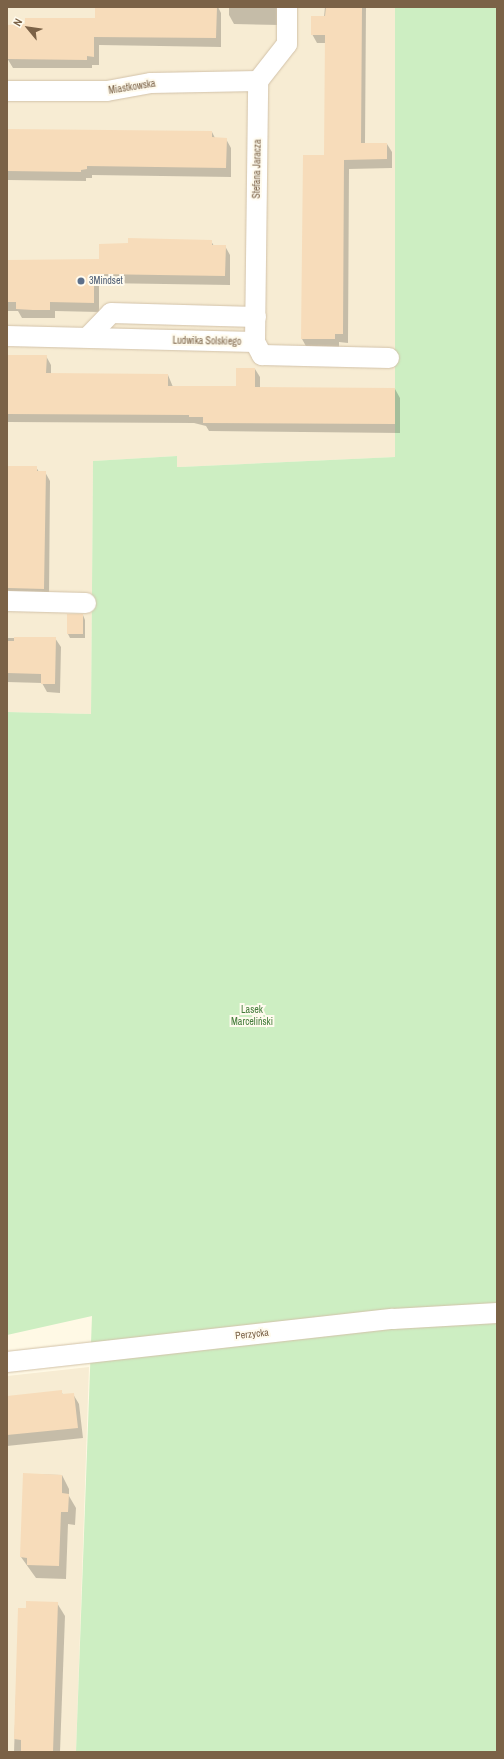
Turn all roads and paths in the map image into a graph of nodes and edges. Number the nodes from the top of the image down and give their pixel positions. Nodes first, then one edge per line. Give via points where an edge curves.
1 (287, 7) edge
2 (258, 81) junction
3 (7, 91) edge
4 (256, 317) junction
5 (7, 336) edge
6 (88, 337) junction
7 (255, 342) junction
8 (389, 358) dead end
9 (7, 601) edge
10 (86, 603) dead end
11 (497, 1313) edge
12 (7, 1362) edge

1 - 2 street via 287,44
2 - 3 street, Miastkowska via 151,83 107,91
2 - 4 street, Stefana Jaracza
4 - 6 street via 111,313
4 - 7 street, Stefana Jaracza
5 - 6 street, Ludwika Solskiego
6 - 7 street, Ludwika Solskiego
7 - 8 street, Ludwika Solskiego via 262,355
9 - 10 street
11 - 12 street, Perzycka via 393,1319

